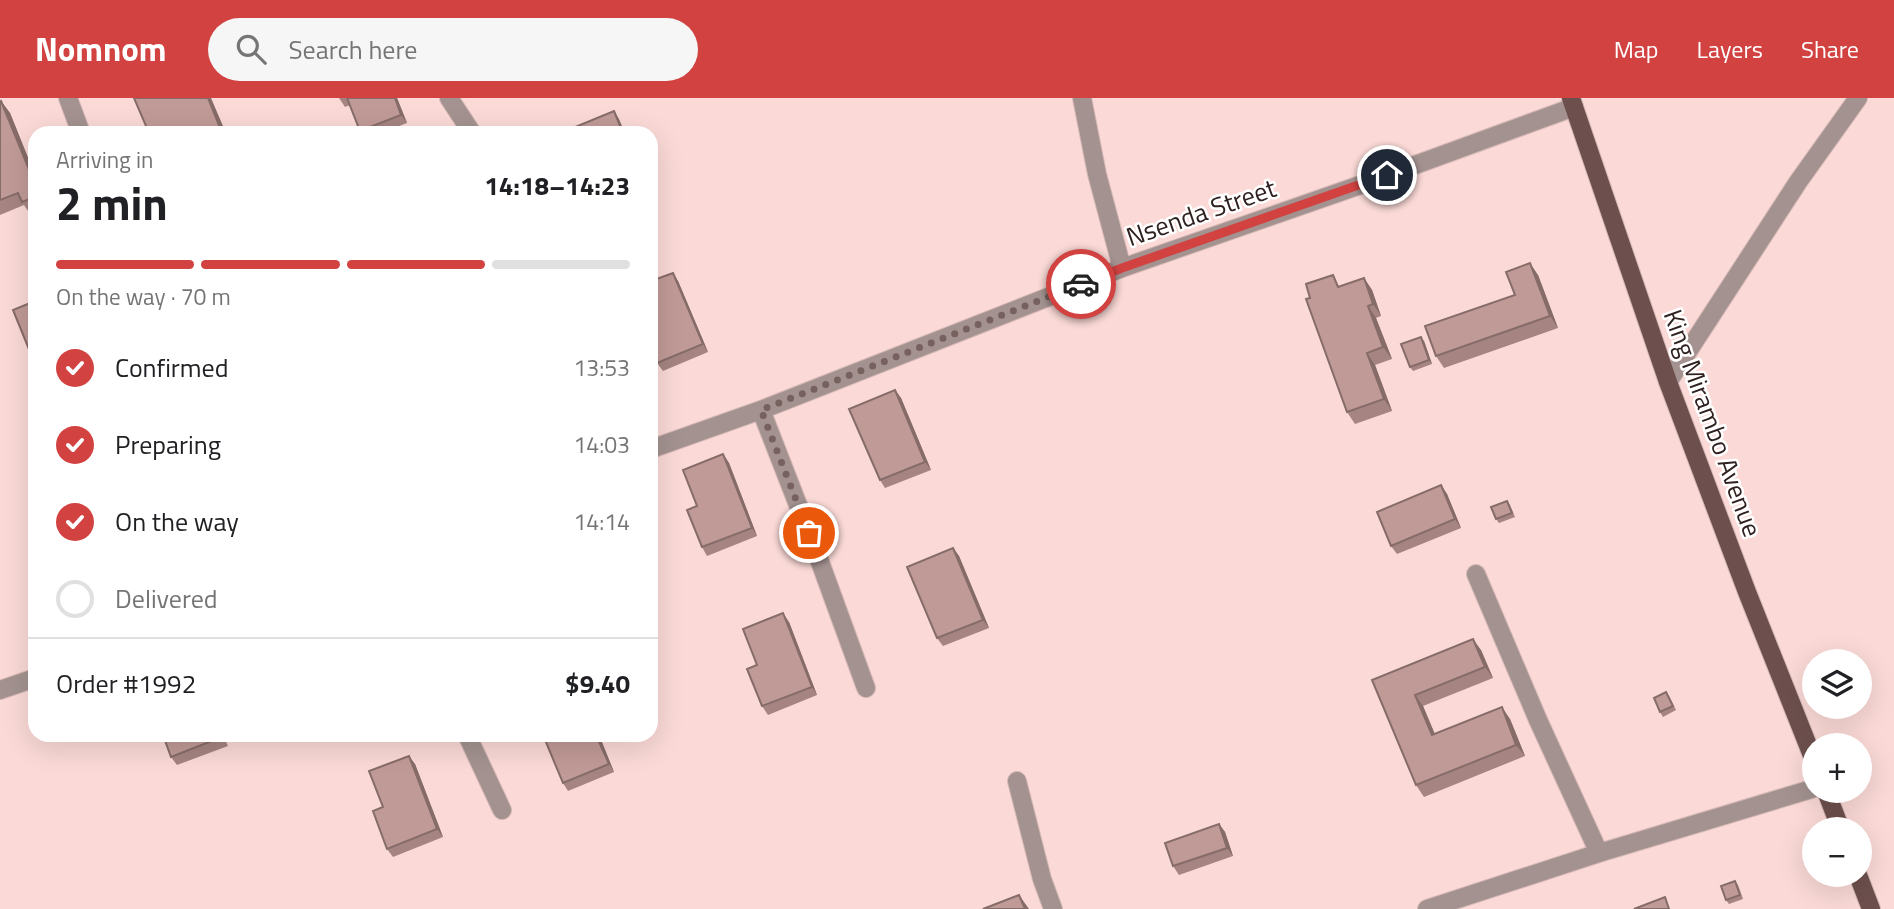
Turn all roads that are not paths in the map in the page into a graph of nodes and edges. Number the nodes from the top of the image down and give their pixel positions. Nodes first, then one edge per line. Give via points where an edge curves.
1 (68, 98) edge
2 (449, 98) edge
3 (1082, 98) edge
4 (1858, 98) edge
5 (1573, 102) edge
6 (78, 126) edge
7 (467, 126) edge
8 (1122, 268) junction
9 (1668, 382) junction
10 (761, 410) junction
11 (658, 447) edge
12 (1476, 574) dead end
13 (28, 680) edge
14 (866, 688) dead end
15 (0, 690) edge
16 (1803, 733) edge
17 (470, 742) edge
18 (1017, 780) dead end
19 (1802, 792) edge
20 (502, 810) dead end
21 (1600, 853) junction
22 (1863, 887) edge
23 (1054, 909) edge
24 (1427, 909) edge
25 (1871, 909) edge

1 - 6 street
2 - 7 street
3 - 8 street
4 - 9 street via 1790,193
5 - 8 street, Nsenda Street via 1376,179
5 - 9 main road, King Mirambo Avenue
8 - 10 street, Nsenda Street
9 - 16 main road, King Mirambo Avenue
10 - 11 street, Nsenda Street
10 - 14 street
12 - 21 street
13 - 15 street
17 - 20 street
18 - 23 street
19 - 21 street
21 - 24 street
22 - 25 main road

